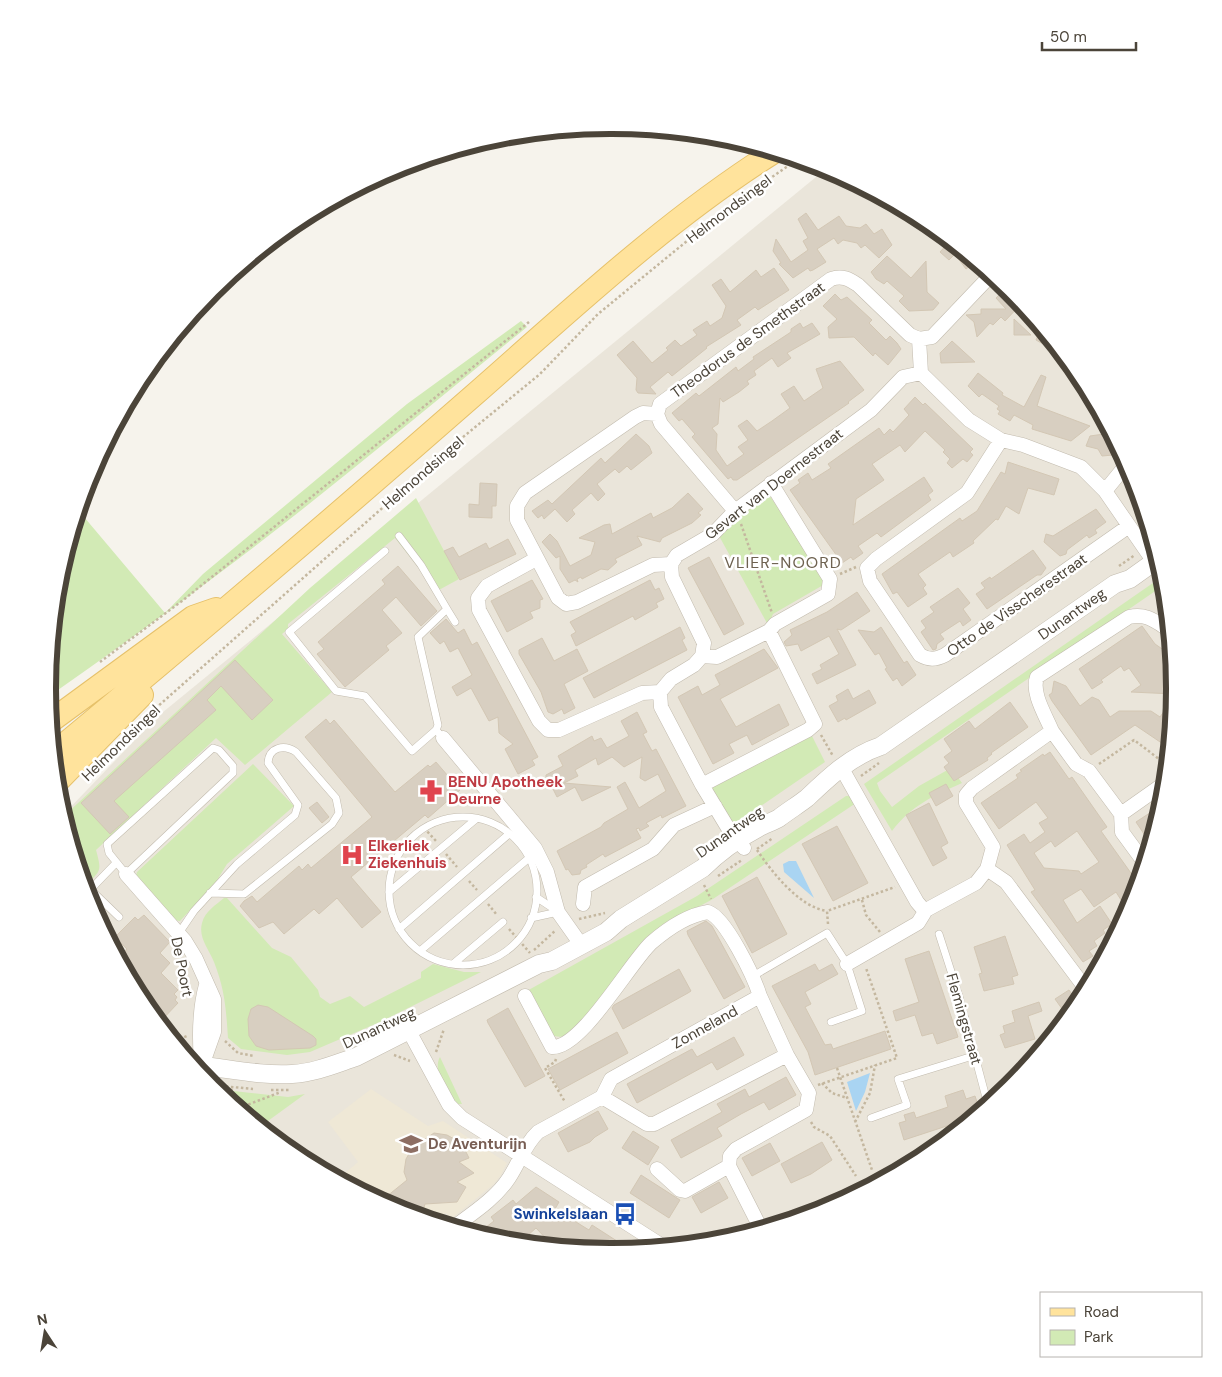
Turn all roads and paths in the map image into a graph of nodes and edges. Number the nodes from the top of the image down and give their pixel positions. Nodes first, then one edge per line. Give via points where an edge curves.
1 (767, 157) edge
2 (791, 164) edge
3 (986, 280) edge
4 (532, 319) dead end
5 (919, 339) junction
6 (921, 373) junction
7 (657, 414) junction
8 (1001, 440) junction
9 (1122, 471) edge
10 (771, 483) junction
11 (1105, 491) junction
12 (735, 511) junction
13 (1129, 526) junction
14 (399, 536) dead end
15 (1148, 550) edge
16 (384, 551) dead end
17 (536, 559) junction
18 (1150, 560) edge
19 (671, 564) junction
20 (867, 568) junction
21 (830, 579) junction
22 (235, 602) junction
23 (447, 609) junction
24 (456, 622) dead end
25 (1162, 625) edge
26 (772, 628) junction
27 (702, 656) junction
28 (99, 663) dead end
29 (154, 670) junction
30 (660, 692) junction
31 (147, 716) dead end
32 (57, 717) edge
33 (815, 724) junction
34 (1052, 731) junction
35 (439, 734) junction
36 (60, 748) edge
37 (1161, 761) edge
38 (841, 767) junction
39 (1089, 770) junction
40 (63, 776) edge
41 (702, 785) junction
42 (1156, 789) edge
43 (715, 806) junction
44 (1121, 814) junction
45 (477, 818) junction
46 (509, 834) junction
47 (746, 846) junction
48 (1140, 856) edge
49 (529, 858) junction
50 (116, 863) junction
51 (986, 869) junction
52 (126, 874) junction
53 (906, 882) junction
54 (93, 887) edge
55 (388, 892) junction
56 (210, 893) junction
57 (536, 897) junction
58 (97, 898) edge
59 (862, 900) junction
60 (583, 904) dead end
61 (926, 910) junction
62 (827, 911) junction
63 (558, 912) junction
64 (616, 915) junction
65 (118, 917) dead end
66 (531, 918) junction
67 (503, 922) dead end
68 (399, 929) junction
69 (179, 933) junction
70 (827, 933) junction
71 (938, 934) dead end
72 (576, 936) junction
73 (886, 942) junction
74 (420, 951) junction
75 (862, 955) junction
76 (180, 957) dead end
77 (522, 958) dead end
78 (453, 964) junction
79 (847, 964) junction
80 (753, 976) junction
81 (1081, 982) edge
82 (525, 996) dead end
83 (760, 996) junction
84 (189, 1000) dead end
85 (437, 1016) junction
86 (831, 1022) dead end
87 (409, 1031) junction
88 (197, 1035) junction
89 (182, 1039) edge
90 (556, 1048) junction
91 (786, 1055) junction
92 (976, 1055) junction
93 (256, 1057) dead end
94 (198, 1058) edge
95 (875, 1065) junction
96 (205, 1066) edge
97 (429, 1068) junction
98 (836, 1068) dead end
99 (840, 1077) junction
100 (822, 1083) junction
101 (224, 1086) edge
102 (807, 1089) junction
103 (283, 1091) dead end
104 (231, 1092) edge
105 (602, 1097) junction
106 (986, 1097) edge
107 (847, 1098) junction
108 (245, 1106) edge
109 (805, 1111) junction
110 (571, 1114) junction
111 (871, 1118) dead end
112 (855, 1122) junction
113 (522, 1157) junction
114 (729, 1166) junction
115 (656, 1169) dead end
116 (872, 1170) dead end
117 (856, 1176) dead end
118 (460, 1222) edge
119 (758, 1223) edge
120 (655, 1241) edge

1 - 22 main road, Helmondsingel via 639,250
2 - 31 path, Helmondsingel via 726,209 598,314 540,374 457,442
3 - 5 street via 932,337
4 - 28 path via 182,601
5 - 6 street
5 - 7 street, Theodorus de Smethstraat via 910,335 858,285 838,276 660,404
6 - 8 street via 969,420
6 - 10 street, Gevart van Doernestraat via 903,376 871,410
7 - 12 street
7 - 17 street via 643,413 636,417 525,493 517,506 517,520
8 - 11 street via 1080,468
8 - 20 street via 967,493
9 - 11 street
10 - 12 street, Gevart van Doernestraat
10 - 21 street
11 - 13 street
12 - 19 street, Gevart van Doernestraat via 713,534 677,555
12 - 26 path via 747,537
13 - 15 street
13 - 20 street, Otto de Visscherestraat via 938,659 928,660 920,655 870,582
14 - 23 lane
16 - 35 lane via 288,632 336,690 365,696 412,751
17 - 19 street via 558,598 566,604 577,602 653,565
17 - 30 street via 487,586 478,598 480,610 539,721 548,730 559,730 642,692
18 - 38 street, Dunantweg via 1130,579 1115,584 881,746 872,758
19 - 27 street via 672,577 704,643
20 - 21 path via 857,566
21 - 26 street via 828,594
22 - 29 main road, Helmondsingel
22 - 32 main road via 193,617
23 - 24 lane
23 - 35 lane via 418,637
25 - 34 street via 1148,616 1129,617 1037,677 1036,692
26 - 27 street via 716,656
26 - 33 street
27 - 30 street
29 - 36 main road, Helmondsingel
29 - 40 main road via 140,699
30 - 41 street via 661,707
33 - 38 path
33 - 41 street
34 - 39 street via 1076,764
34 - 51 street via 966,795 966,803 993,848
35 - 63 street via 535,848 547,872
37 - 39 path via 1134,740
38 - 47 street, Dunantweg via 821,793 806,798
38 - 53 street
39 - 44 street
41 - 43 street
42 - 44 street
43 - 47 street
43 - 60 street via 674,825 653,849 584,887
44 - 48 street via 1122,832
45 - 46 lane
45 - 55 lane
45 - 55 lane via 450,818 424,828 409,840 391,873
46 - 49 lane
46 - 68 lane
47 - 62 path via 810,906
47 - 64 street, Dunantweg via 719,865 703,868
49 - 57 lane via 535,877
49 - 74 lane
50 - 52 lane
50 - 52 lane via 107,850 107,844 208,751 213,748 219,750 233,766 233,773
50 - 54 lane
51 - 61 street via 976,883
51 - 81 street via 1006,882
52 - 69 street, De Poort
53 - 59 path
53 - 61 street via 920,907
55 - 68 lane via 391,911
56 - 56 lane via 237,864 298,811 294,798 268,764 273,751 288,747 336,798 339,814 332,824 244,894
56 - 69 lane
57 - 63 lane
57 - 66 lane
58 - 65 lane
59 - 62 path
59 - 73 path via 866,915
61 - 73 street via 918,923
62 - 70 path
63 - 66 lane
63 - 72 street
64 - 72 path
64 - 72 street, Dunantweg
66 - 78 lane via 518,940 499,955 477,963
67 - 78 lane
68 - 74 lane
69 - 88 street, De Poort via 196,959 206,985
70 - 79 lane
70 - 80 lane
71 - 92 lane, Flemingstraat
72 - 77 path via 551,933
72 - 85 street, Dunantweg via 552,961 539,964
73 - 75 street
74 - 78 lane via 435,960
75 - 79 street
75 - 95 path via 897,1058
76 - 84 path, De Poort
79 - 86 lane via 862,1011
80 - 83 street
80 - 90 street via 720,920 708,912 698,914 667,930 650,944 579,1034
82 - 90 street via 552,1047
83 - 91 street
83 - 105 street, Zonneland via 611,1079
85 - 87 street, Dunantweg
85 - 97 path via 444,1029
87 - 96 street, Dunantweg via 356,1057 308,1072 271,1074
87 - 97 street
88 - 89 path
88 - 93 path via 226,1041 238,1052
88 - 94 street, De Poort
90 - 110 path via 555,1062 545,1068
91 - 102 street
91 - 105 street via 654,1124 647,1124
92 - 106 lane, Flemingstraat
92 - 111 lane via 898,1079 907,1105
95 - 99 path
95 - 112 path via 870,1093
97 - 113 street via 449,1106
98 - 99 path
99 - 100 path
99 - 107 path
100 - 102 path
100 - 107 path via 832,1092
101 - 104 path via 232,1087
102 - 109 street via 809,1103
103 - 108 path
105 - 110 street, Zonneland
107 - 112 path
109 - 114 street via 736,1149 730,1156
109 - 117 path via 814,1127 830,1136
110 - 113 street, Zonneland via 538,1132
112 - 116 path
113 - 118 street, Zonneland via 494,1196
113 - 120 street
114 - 115 street via 685,1191
114 - 119 street

